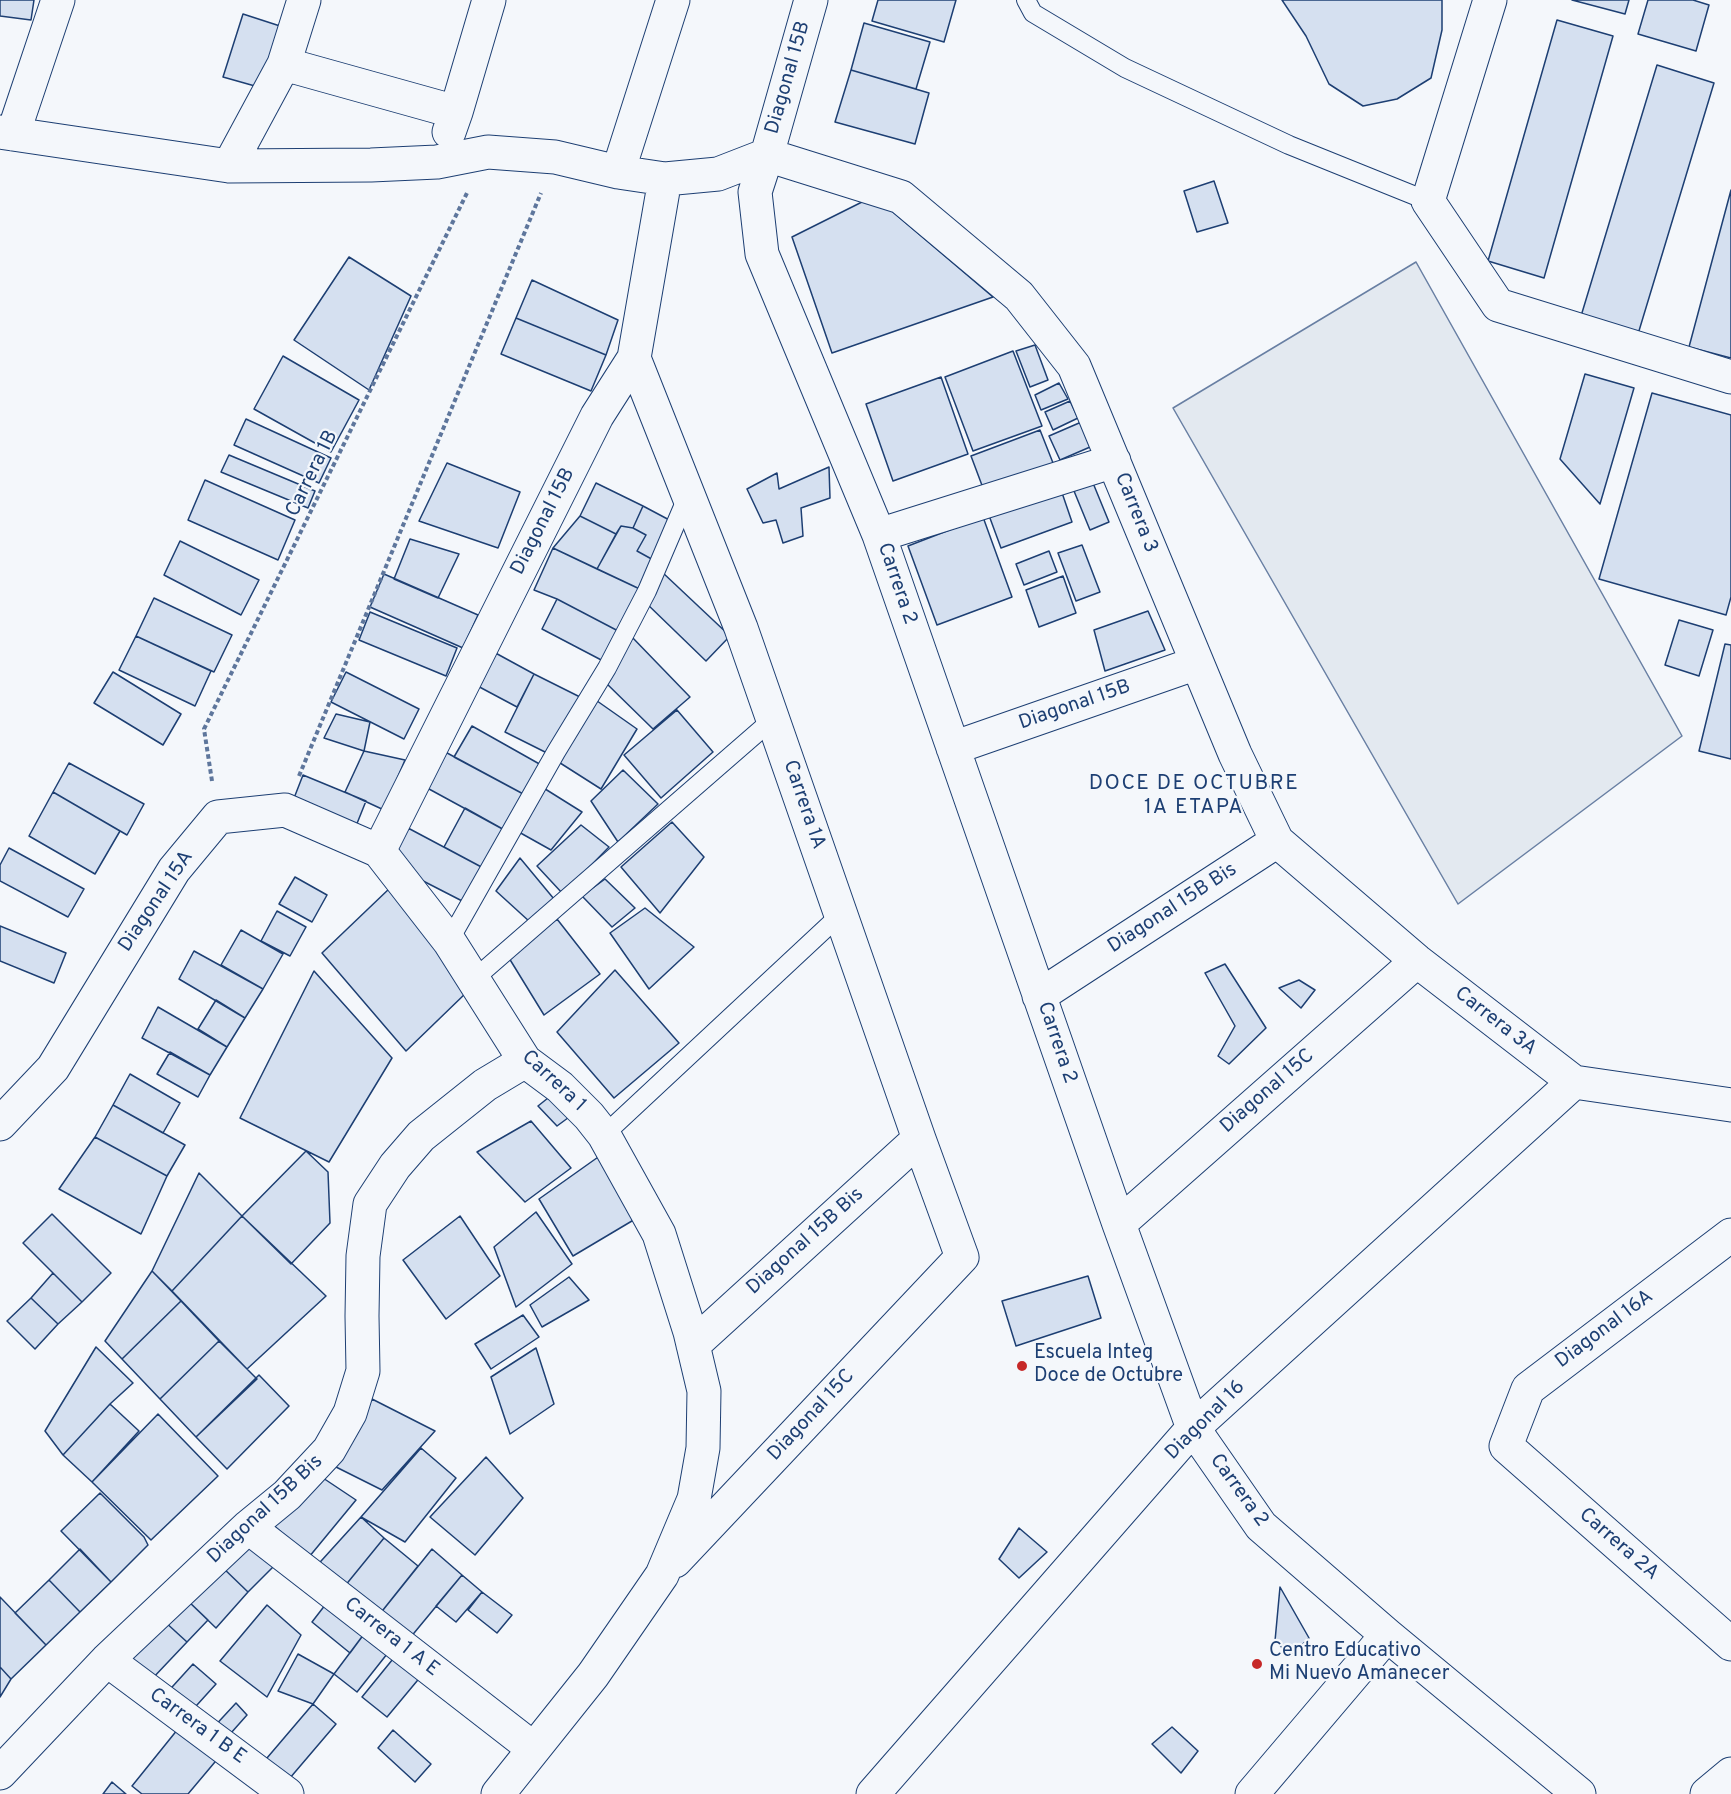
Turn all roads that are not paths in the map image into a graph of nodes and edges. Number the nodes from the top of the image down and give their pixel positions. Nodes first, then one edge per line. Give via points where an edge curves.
1 (58, 0) edge
2 (304, 0) edge
3 (489, 0) edge
4 (673, 0) edge
5 (811, 0) edge
6 (1026, 0) edge
7 (1490, 0) edge
8 (284, 64) junction
9 (456, 112) junction
10 (7, 133) edge
11 (767, 155) junction
12 (437, 162) junction
13 (229, 166) junction
14 (618, 172) junction
15 (665, 179) junction
16 (1428, 201) junction
17 (634, 357) junction
18 (1731, 377) edge
19 (1114, 461) junction
20 (688, 495) junction
21 (879, 535) junction
22 (1197, 663) junction
23 (773, 720) junction
24 (953, 748) junction
25 (1277, 841) junction
26 (379, 851) junction
27 (841, 914) junction
28 (449, 941) junction
29 (1417, 961) junction
30 (473, 980) junction
31 (1039, 996) junction
32 (525, 1061) junction
33 (1574, 1082) junction
34 (1731, 1105) edge
35 (0, 1124) edge
36 (604, 1136) junction
37 (919, 1139) junction
38 (1119, 1224) junction
39 (1731, 1235) edge
40 (962, 1257) joint
41 (692, 1338) junction
42 (1193, 1428) junction
43 (1506, 1446) joint
44 (248, 1527) junction
45 (662, 1575) junction
46 (1387, 1635) junction
47 (1731, 1644) edge
48 (106, 1660) junction
49 (534, 1749) junction
50 (0, 1773) edge
51 (1731, 1774) edge
52 (875, 1793) edge
53 (287, 1794) edge
54 (498, 1794) edge
55 (1252, 1794) edge
56 (1579, 1794) edge
57 (1707, 1794) edge

1 - 10 street
2 - 8 street
3 - 9 street
4 - 14 street
5 - 11 street, Diagonal 15B
6 - 16 lane via 1033,13 1125,68 1289,145
7 - 16 street
8 - 9 street
8 - 13 street
9 - 12 street
10 - 13 street
11 - 15 street via 718,174
11 - 19 street, Carrera 3 via 901,197 1019,296 1074,366
11 - 21 street, Carrera 2 via 754,192 762,254
12 - 13 street
12 - 14 street via 488,152 555,158
14 - 15 street
15 - 17 street, Diagonal 15B
16 - 18 street via 1498,305
17 - 20 street, Carrera 1A
17 - 26 street, Diagonal 15B via 597,416
19 - 21 street
19 - 22 street, Carrera 3
20 - 23 street, Carrera 1A
20 - 28 lane via 647,591 607,668
21 - 24 street, Carrera 2
22 - 24 street, Diagonal 15B
22 - 25 street, Carrera 3
23 - 27 street, Carrera 1A
23 - 30 lane
24 - 31 street, Carrera 2
25 - 29 street, Carrera 3
25 - 31 street, Diagonal 15B Bis
26 - 28 street, Carrera 1
26 - 35 street, Diagonal 15A via 285,810 218,817 174,870 53,1068
27 - 36 lane
27 - 37 street, Carrera 1A
28 - 30 street, Carrera 1
29 - 33 street, Carrera 3A
29 - 38 street, Diagonal 15C
30 - 32 street, Carrera 1
31 - 38 street, Carrera 2
32 - 36 street, Carrera 1 via 560,1087
32 - 44 street, Diagonal 15B Bis via 485,1085 421,1136 370,1204 363,1256 363,1371 350,1413 329,1450 287,1495
33 - 34 street
33 - 42 street, Diagonal 16
36 - 41 street, Carrera 1 via 660,1234
37 - 40 street, Carrera 1A
37 - 41 street, Diagonal 15B Bis
38 - 42 street, Carrera 2
39 - 43 street, Diagonal 16A via 1528,1389
40 - 45 street, Diagonal 15C
41 - 45 street, Diagonal 15C via 704,1390 703,1448 694,1499
42 - 46 street, Carrera 2 via 1261,1526
42 - 52 street, Diagonal 16
43 - 47 street, Carrera 2A
44 - 48 street, Diagonal 15B Bis
44 - 49 street, Carrera 1 A E
45 - 49 street, Diagonal 15C via 593,1675
46 - 55 street
46 - 56 street, Carrera 2
48 - 50 street, Diagonal 15B Bis
48 - 53 street, Carrera 1 B E
49 - 54 street, Diagonal 15C
51 - 57 street

